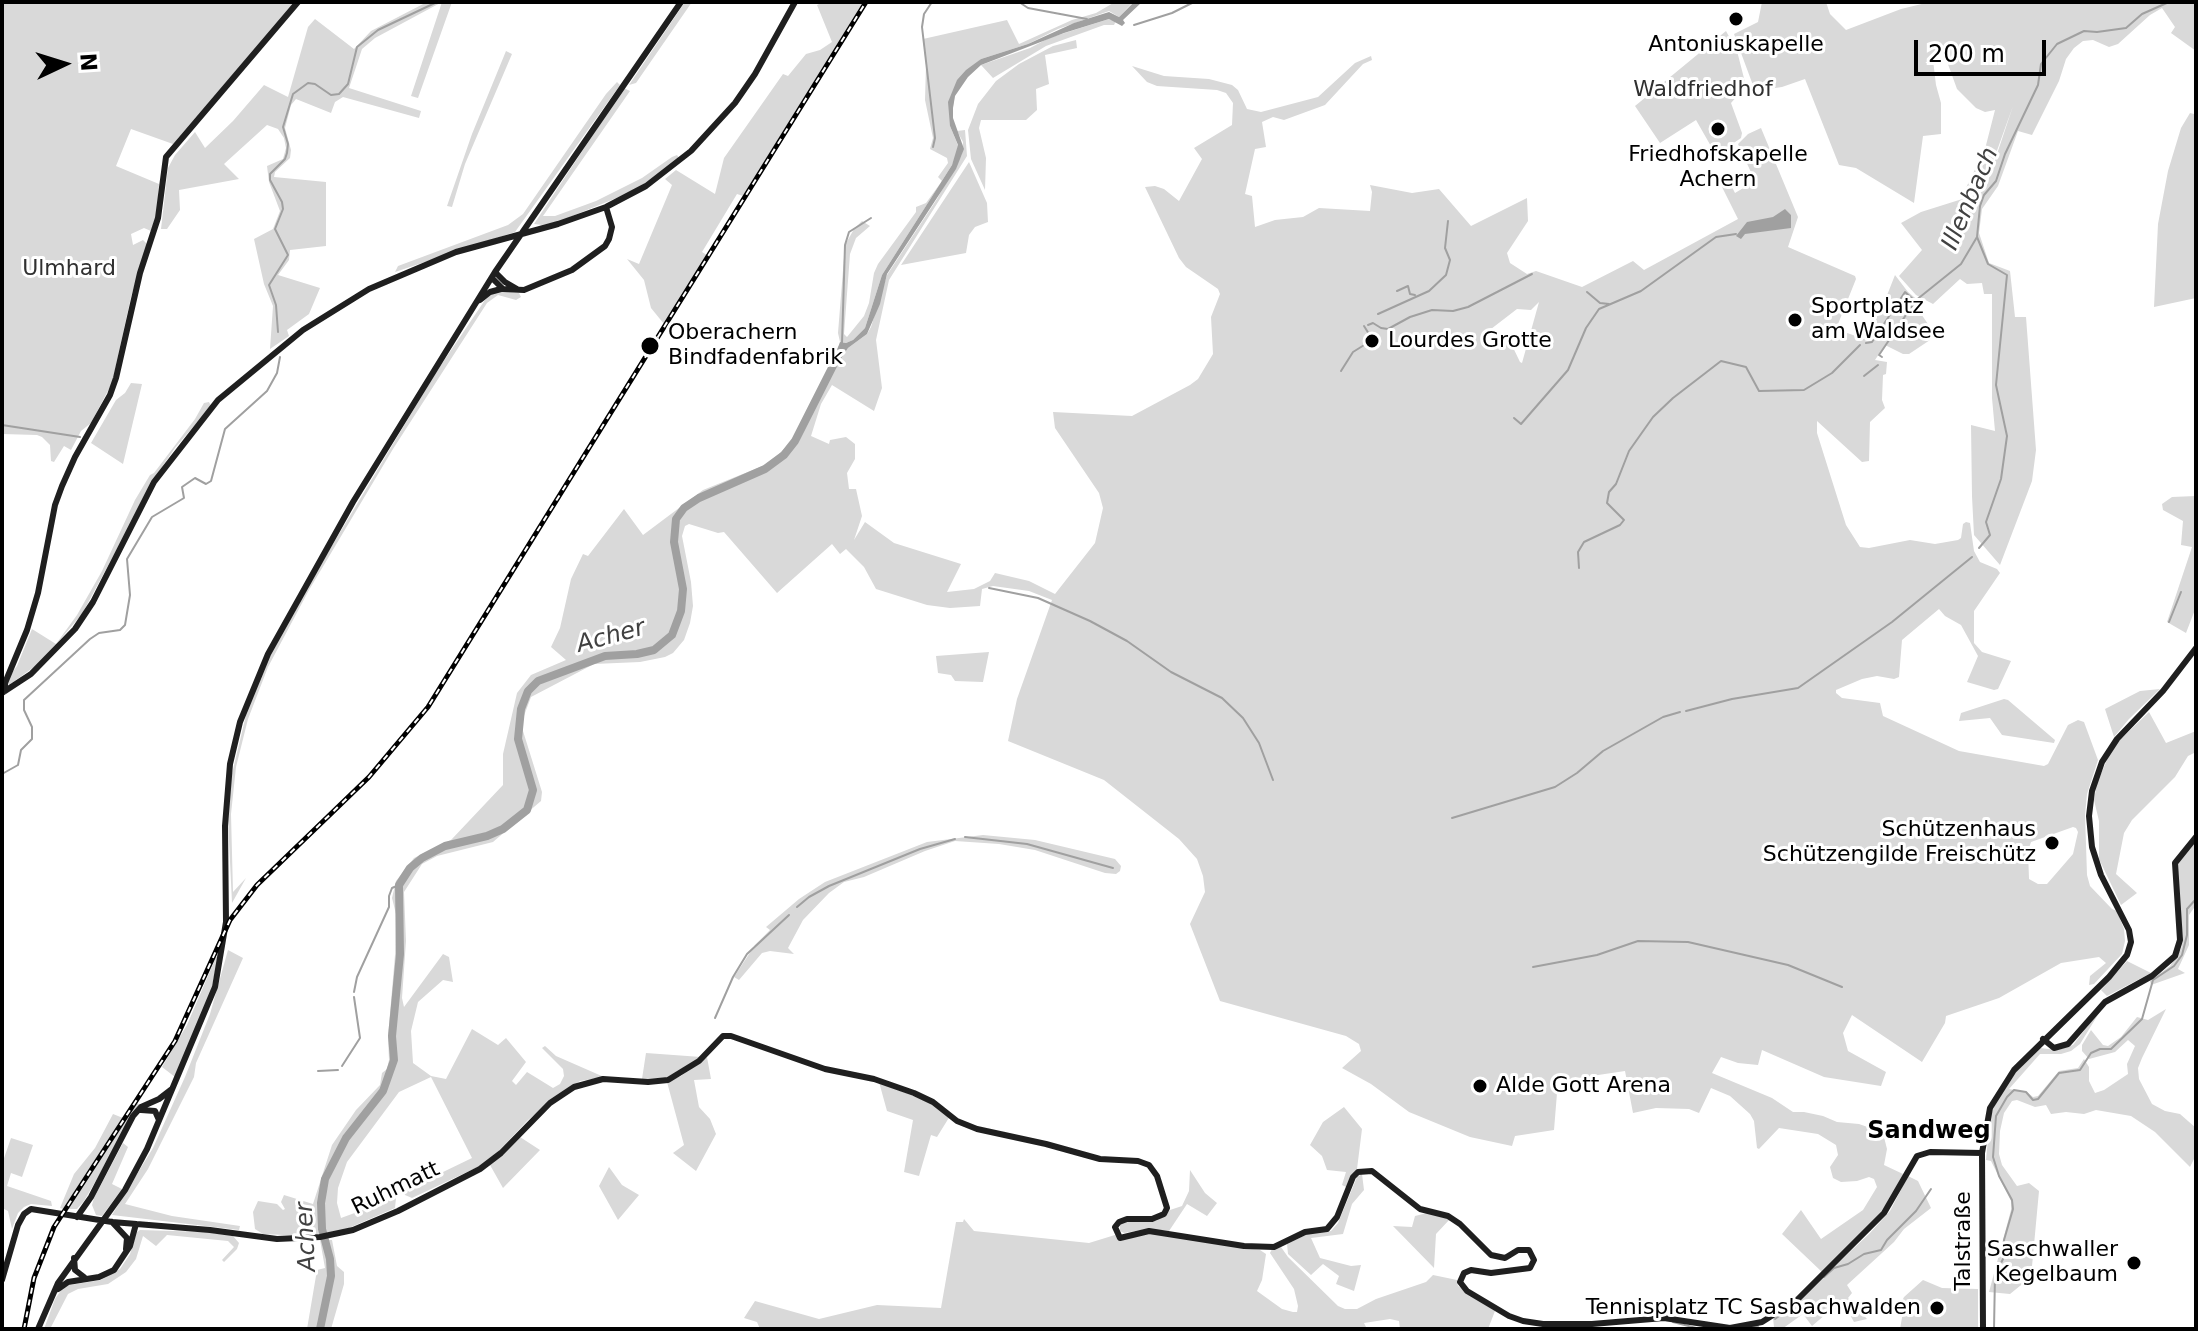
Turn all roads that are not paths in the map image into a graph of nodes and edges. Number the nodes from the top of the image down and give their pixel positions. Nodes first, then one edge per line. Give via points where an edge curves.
1 (298, 2) edge
2 (681, 2) edge
3 (795, 2) edge
4 (606, 207) junction
5 (494, 275) junction
6 (503, 289) junction
7 (517, 289) junction
8 (477, 302) junction
9 (2196, 648) edge
10 (3, 692) edge
11 (2196, 837) edge
12 (2046, 1037) junction
13 (177, 1083) junction
14 (138, 1111) junction
15 (158, 1127) junction
16 (1982, 1153) junction
17 (91, 1197) junction
18 (74, 1217) junction
19 (91, 1220) junction
20 (134, 1224) junction
21 (122, 1226) junction
22 (127, 1238) junction
23 (125, 1255) junction
24 (74, 1258) junction
25 (92, 1279) junction
26 (2, 1280) edge
27 (52, 1294) junction
28 (38, 1329) edge
29 (1983, 1329) edge

1 - 10 street via 166,157 161,205 116,378 55,505 38,593
2 - 5 street
3 - 4 street via 755,74 712,128 667,171
4 - 7 street via 612,227 605,246 572,270
4 - 10 street via 409,270 369,289 276,350 218,400 175,453 154,482 93,602 67,638 31,674
5 - 6 street
5 - 7 street
5 - 8 street
6 - 7 street
6 - 8 street
8 - 13 street via 353,502 252,688 233,744 226,788 226,933 221,964
9 - 12 street, Talstraße via 2117,739 2098,771 2089,809 2092,847 2131,942 2122,964
11 - 12 street via 2175,863 2180,940 2175,956 2152,976 2105,1002 2068,1044
12 - 16 street, Talstraße via 2003,1084 1990,1108
13 - 14 street
13 - 15 street
14 - 15 street via 155,1111
14 - 17 street
15 - 24 street via 125,1190
16 - 20 street, Ruhmatt via 1917,1156 1884,1213 1798,1299 1766,1321 1733,1328 1664,1318 1543,1324 1509,1316 1462,1287 1461,1277 1471,1270 1530,1268 1533,1254 1524,1248 1505,1258 1491,1255 1460,1224 1420,1209 1372,1171 1353,1177 1327,1229 1267,1248 1149,1231 1120,1238 1115,1227 1119,1222 1152,1219 1167,1208 1155,1171 1144,1163 1100,1159 977,1129 914,1093 731,1036 717,1040 699,1061 668,1080 603,1079 574,1087 480,1169 372,1223 331,1236 277,1239
16 - 29 street, Talstraße
17 - 18 street
17 - 19 street
18 - 19 street, Ruhmatt
18 - 26 street, Ruhmatt via 31,1209 21,1218
19 - 21 street, Ruhmatt
20 - 21 street, Ruhmatt
20 - 22 street
20 - 23 street
21 - 22 street
22 - 23 street
23 - 25 street via 114,1270
24 - 25 street via 77,1273
24 - 27 street
25 - 27 street via 68,1282
27 - 28 street

